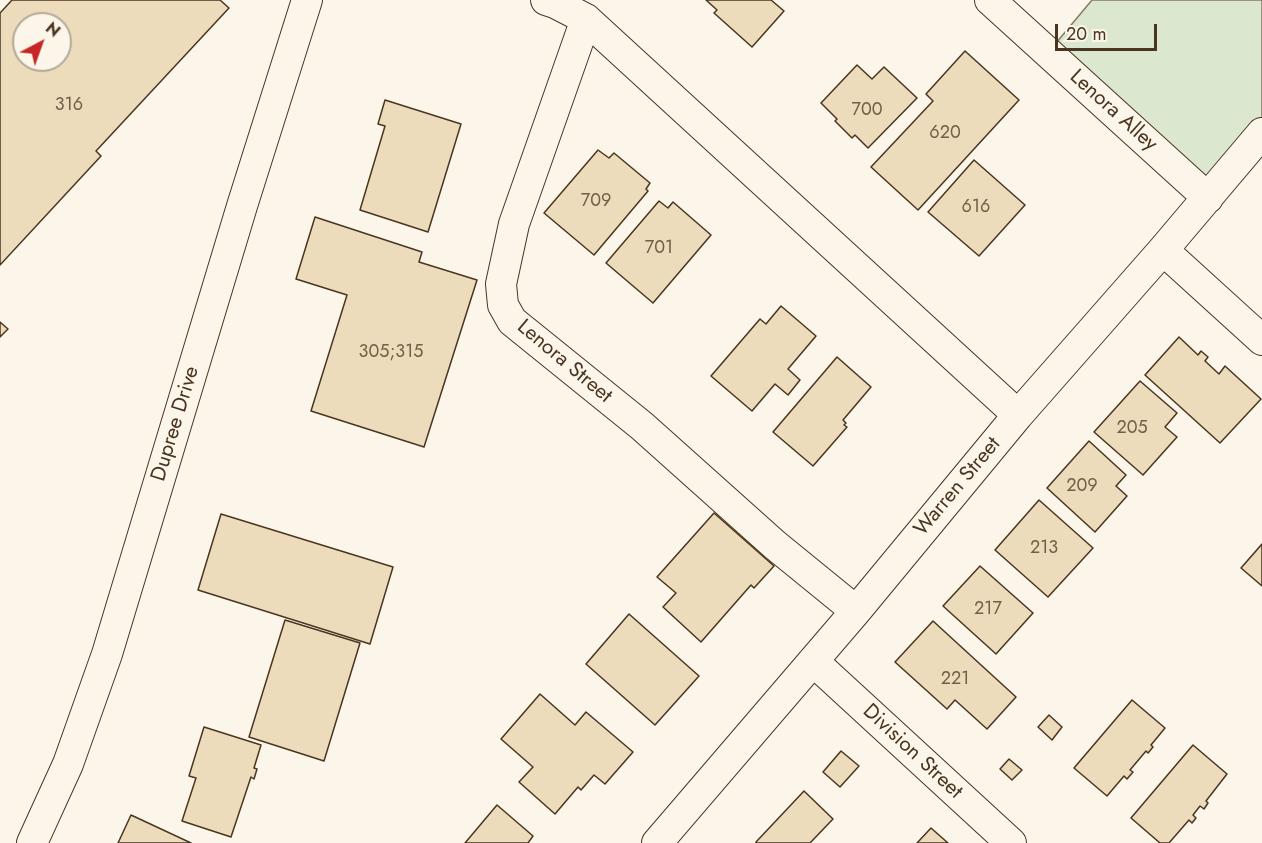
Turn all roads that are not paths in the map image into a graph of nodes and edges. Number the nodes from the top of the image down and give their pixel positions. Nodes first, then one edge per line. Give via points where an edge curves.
1 (307, 0) edge
2 (546, 0) edge
3 (990, 0) edge
4 (586, 19) junction
5 (1262, 134) edge
6 (1208, 198) junction
7 (1163, 250) junction
8 (1262, 340) edge
9 (1018, 415) junction
10 (855, 611) junction
11 (813, 661) junction
12 (32, 843) edge
13 (657, 843) edge
14 (1011, 843) edge

1 - 12 street, Dupree Drive via 106,654 68,764
2 - 4 street
3 - 6 street, Lenora Alley
4 - 9 street
4 - 10 street, Lenora Street via 514,224 501,284 503,305 512,321 642,426
5 - 6 street, Warren Street
6 - 7 street, Warren Street
7 - 8 street
7 - 9 street, Warren Street
9 - 10 street, Warren Street
10 - 11 street, Warren Street
11 - 13 street, Warren Street
11 - 14 street, Division Street

